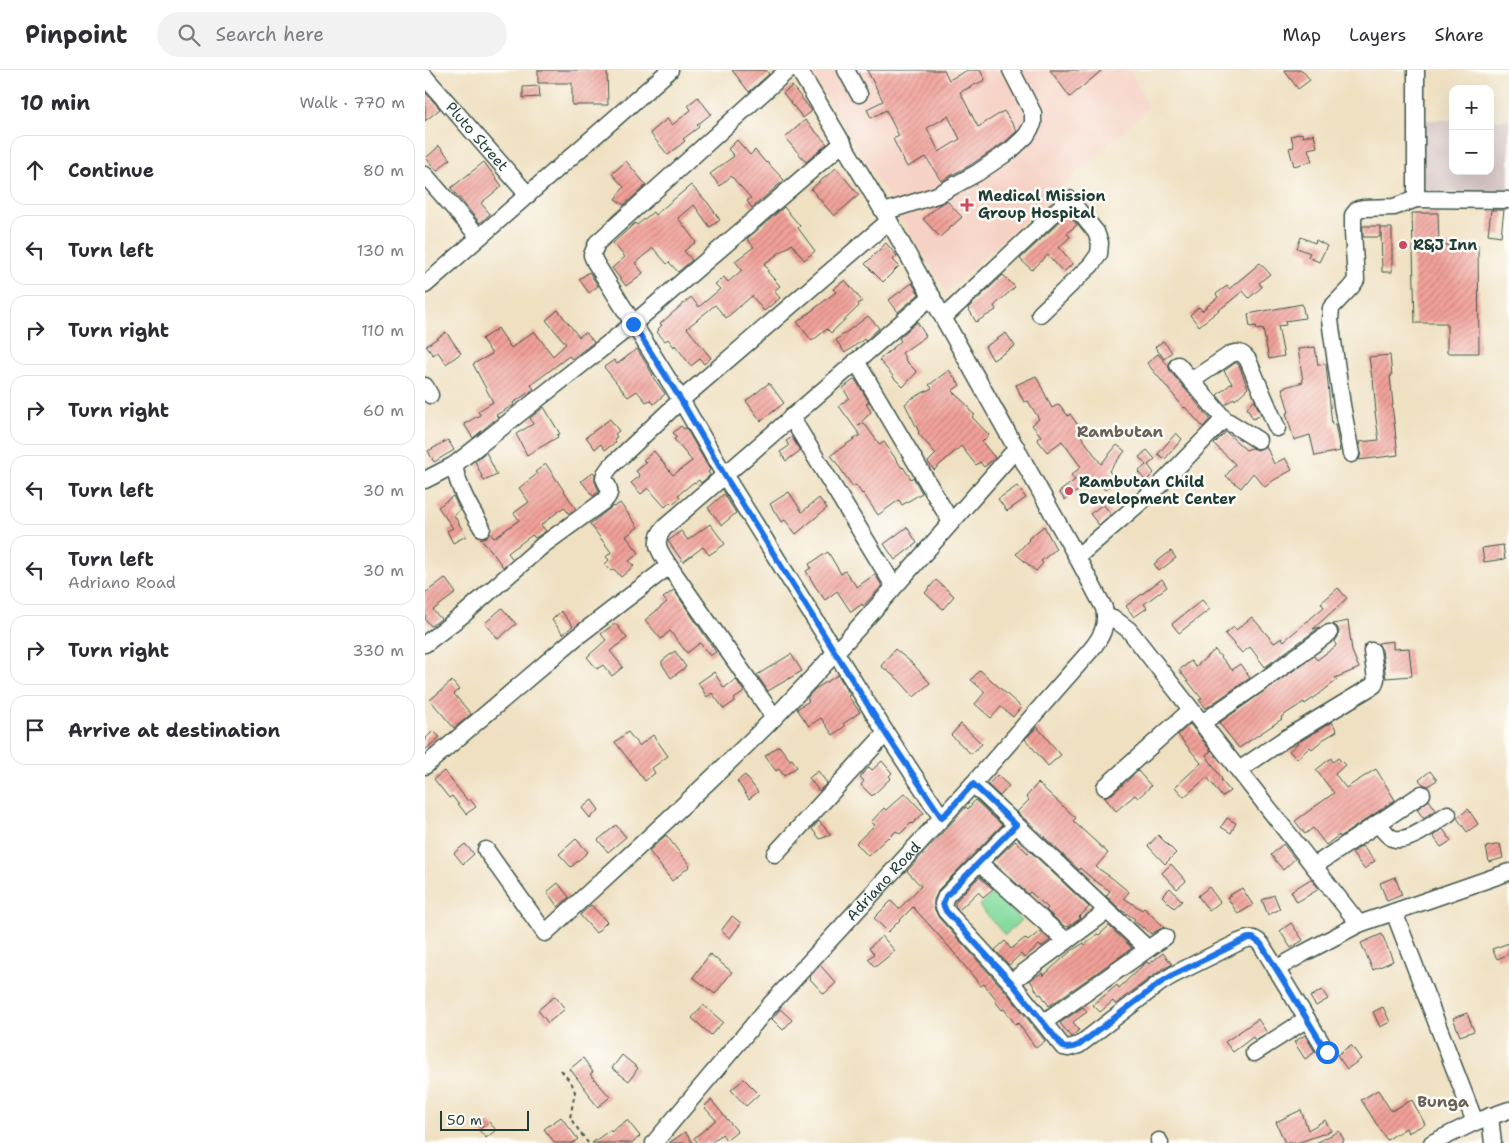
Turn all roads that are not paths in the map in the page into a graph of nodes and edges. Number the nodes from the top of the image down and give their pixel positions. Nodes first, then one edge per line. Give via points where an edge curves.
1 (669, 70) edge
2 (788, 70) edge
3 (799, 70) edge
4 (846, 70) edge
5 (1011, 70) edge
6 (1416, 70) edge
7 (425, 77) edge
8 (859, 94) dead end
9 (843, 142) junction
10 (425, 175) edge
11 (528, 195) junction
12 (1416, 199) junction
13 (1509, 200) edge
14 (887, 217) junction
15 (479, 237) junction
16 (425, 285) edge
17 (932, 296) junction
18 (1039, 314) dead end
19 (944, 317) junction
20 (633, 324) junction
21 (857, 361) junction
22 (1178, 365) dead end
23 (1191, 381) junction
24 (681, 400) junction
25 (791, 416) junction
26 (1224, 419) junction
27 (1277, 428) dead end
28 (1258, 440) dead end
29 (1017, 448) junction
30 (1351, 454) dead end
31 (454, 465) junction
32 (725, 476) junction
33 (425, 480) edge
34 (951, 522) junction
35 (482, 528) dead end
36 (1077, 557) junction
37 (669, 566) junction
38 (894, 586) junction
39 (1106, 617) junction
40 (1329, 633) dead end
41 (425, 644) edge
42 (1372, 651) dead end
43 (835, 652) junction
44 (1191, 710) junction
45 (774, 717) junction
46 (1202, 723) junction
47 (886, 734) junction
48 (425, 766) edge
49 (1239, 770) junction
50 (973, 784) junction
51 (1105, 787) dead end
52 (1422, 794) dead end
53 (1448, 814) dead end
54 (942, 818) junction
55 (1378, 824) junction
56 (1016, 825) junction
57 (486, 850) dead end
58 (775, 854) dead end
59 (979, 863) junction
60 (1314, 866) junction
61 (1509, 872) edge
62 (1107, 911) junction
63 (1394, 912) junction
64 (1359, 924) junction
65 (1165, 937) dead end
66 (1066, 941) junction
67 (1148, 949) junction
68 (1276, 969) junction
69 (1011, 982) junction
70 (1307, 1019) junction
71 (1044, 1022) junction
72 (1327, 1052) dead end
73 (1254, 1053) dead end
74 (1509, 1110) edge
75 (1482, 1119) junction
76 (654, 1143) edge
77 (1432, 1143) edge
78 (1493, 1143) edge

1 - 11 street
2 - 20 street via 597,243 592,255 595,262
3 - 9 street
4 - 8 street
5 - 14 street via 1033,113 1033,124 1027,136 977,173
6 - 12 street
7 - 11 street, Pluto Street
9 - 14 street
9 - 20 street
10 - 15 street
11 - 15 street
12 - 13 street
12 - 30 street via 1394,207 1363,208 1353,215 1356,280 1331,308 1330,320
14 - 17 street
14 - 24 street
15 - 16 street
17 - 19 street
17 - 21 street
18 - 19 street via 1099,254 1096,232 1069,199
19 - 29 street
20 - 24 street
20 - 31 street
21 - 25 street
21 - 34 street
22 - 23 street
23 - 26 street
23 - 27 street via 1231,354 1241,353 1248,360
24 - 32 street
24 - 41 street via 610,467 604,478 610,489 605,500 543,545 465,614
25 - 32 street
25 - 38 street
26 - 28 street
26 - 36 street via 1159,486
29 - 34 street
29 - 36 street
31 - 33 street
31 - 35 street via 461,491
32 - 37 street via 658,535 659,549
32 - 43 street
34 - 38 street
36 - 39 street via 1099,596
37 - 45 street
37 - 48 street via 574,639
38 - 43 street
39 - 44 street via 1113,618 1129,630
39 - 50 street, Adriano Road via 1097,643
40 - 46 street
42 - 49 street via 1376,679 1371,687
43 - 45 street
43 - 47 street
44 - 46 street
44 - 51 street
45 - 57 street via 676,813 545,933
46 - 49 street
47 - 54 street
47 - 58 street
49 - 60 street
50 - 54 street, Adriano Road
50 - 56 street
52 - 55 street
53 - 55 street via 1420,833 1401,839 1392,838
54 - 76 street, Adriano Road via 770,1005
55 - 60 street
56 - 59 street
56 - 62 street
59 - 66 street
59 - 69 street via 946,896 944,907
60 - 64 street
61 - 63 street
62 - 66 street
62 - 67 street
63 - 64 street
63 - 75 street
64 - 68 street
65 - 67 street
66 - 69 street
67 - 71 street
68 - 70 street
68 - 71 street via 1261,944 1248,938 1173,975 1073,1048 1063,1047
69 - 71 street
70 - 72 street
70 - 73 street
74 - 75 street
75 - 77 street
75 - 78 street

